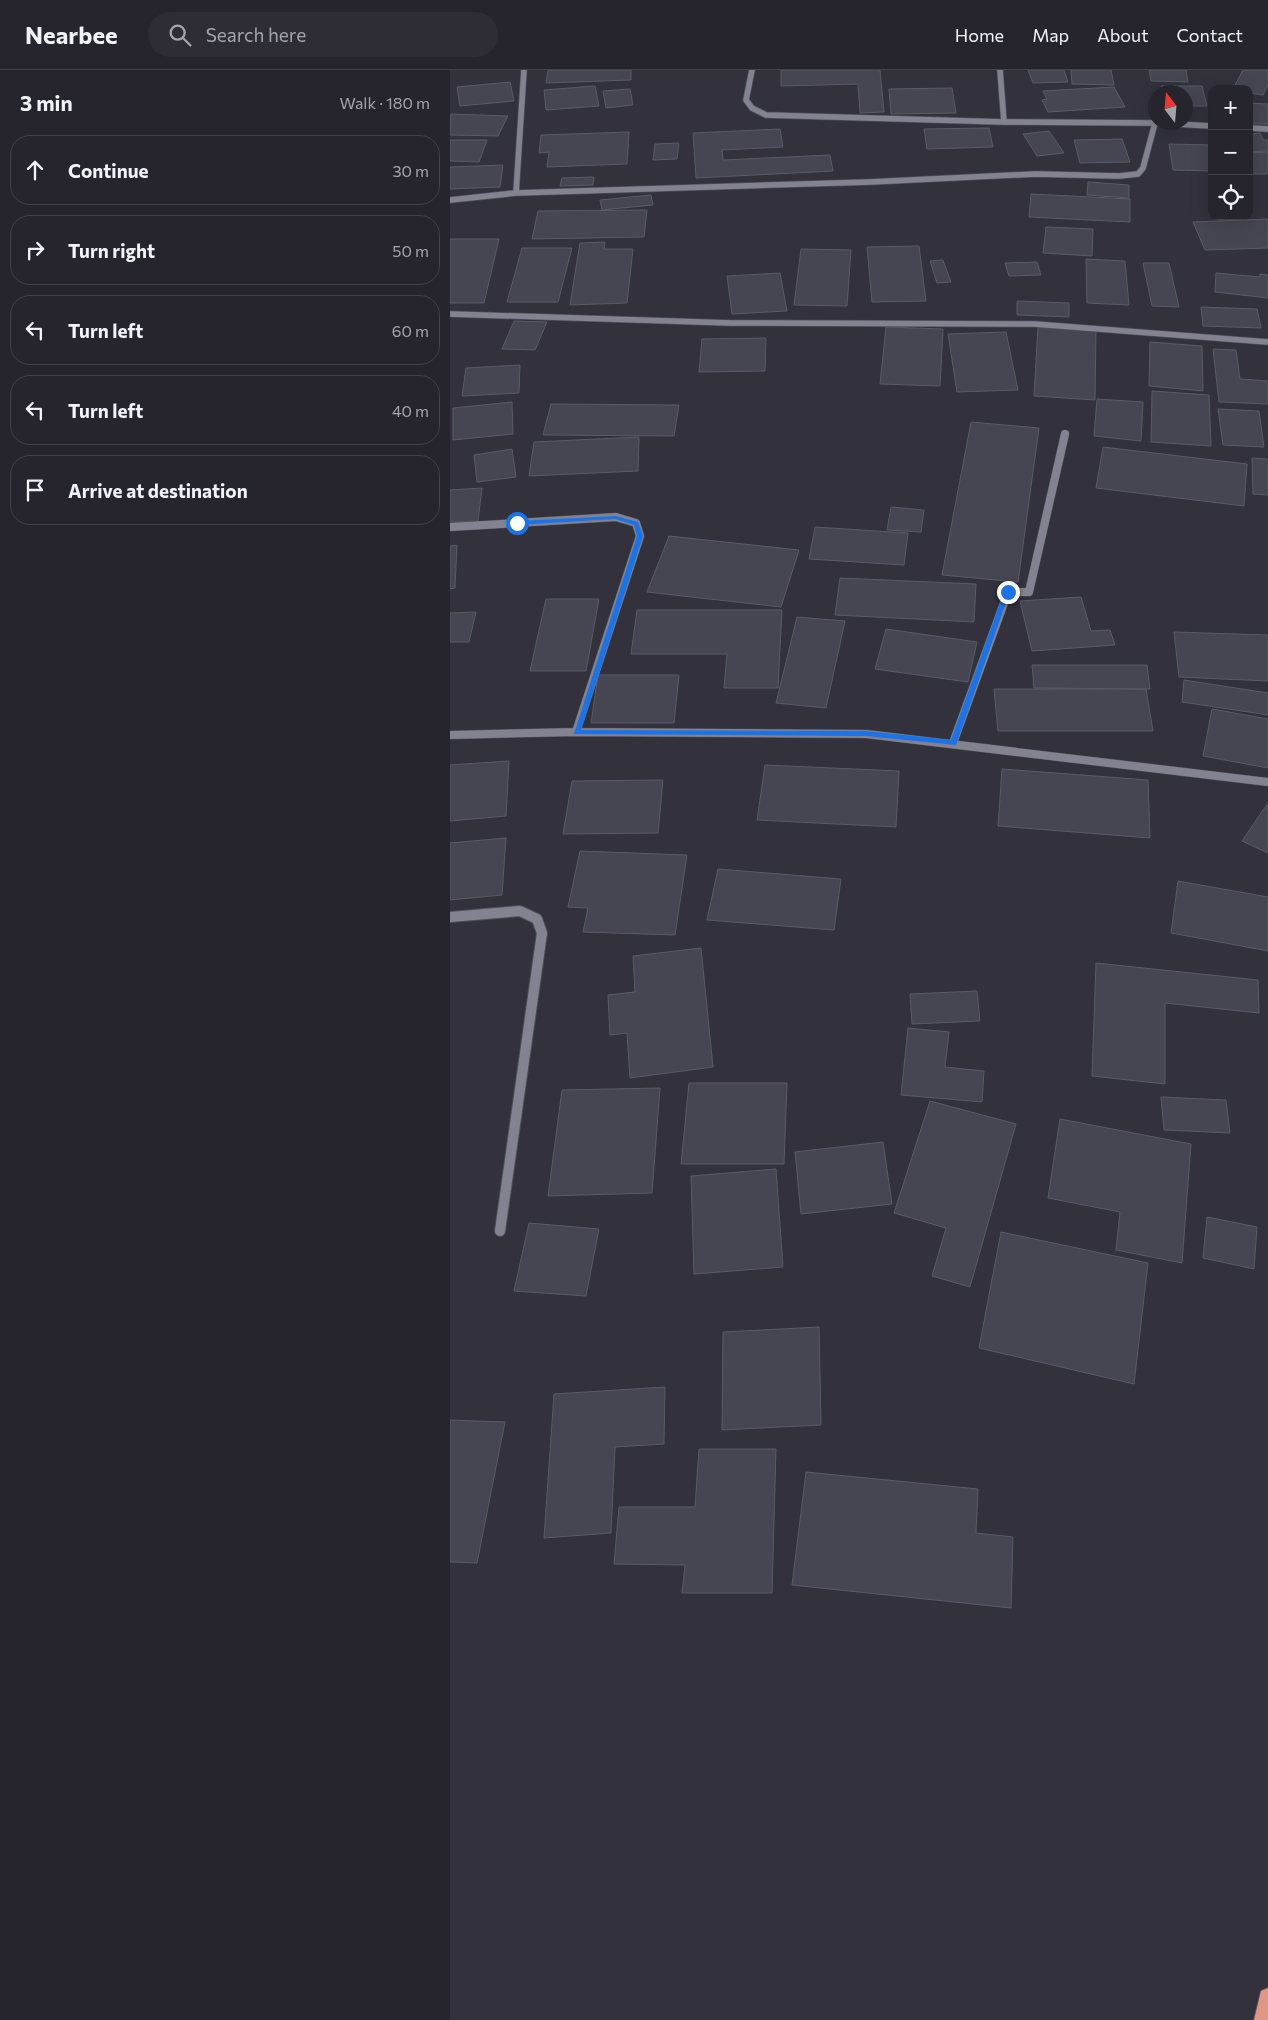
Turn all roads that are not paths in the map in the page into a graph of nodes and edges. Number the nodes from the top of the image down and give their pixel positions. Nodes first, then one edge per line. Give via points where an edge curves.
1 (524, 70) edge
2 (752, 70) edge
3 (1000, 70) edge
4 (1004, 122) junction
5 (1148, 123) edge
6 (1193, 125) edge
7 (1208, 126) edge
8 (1253, 128) edge
9 (1268, 129) edge
10 (1153, 130) edge
11 (516, 193) junction
12 (450, 200) edge
13 (450, 314) edge
14 (1268, 342) edge
15 (1065, 434) dead end
16 (450, 527) edge
17 (576, 732) junction
18 (450, 735) edge
19 (953, 743) junction
20 (1268, 782) edge
21 (450, 917) edge
22 (500, 1231) dead end
23 (1268, 1998) edge
24 (1264, 2020) edge

1 - 11 street
2 - 4 street via 746,100 752,108 766,114
3 - 4 street
4 - 5 street
6 - 7 street
8 - 9 street
10 - 11 street via 1138,174 1119,176 1035,174
11 - 12 street
13 - 14 street via 731,323 1034,324
15 - 19 street via 1028,592 1008,592
16 - 17 street via 616,517 636,524 640,536
17 - 18 street
17 - 19 street via 866,734
19 - 20 street
21 - 22 street via 520,911 537,919 542,934
23 - 24 highway

